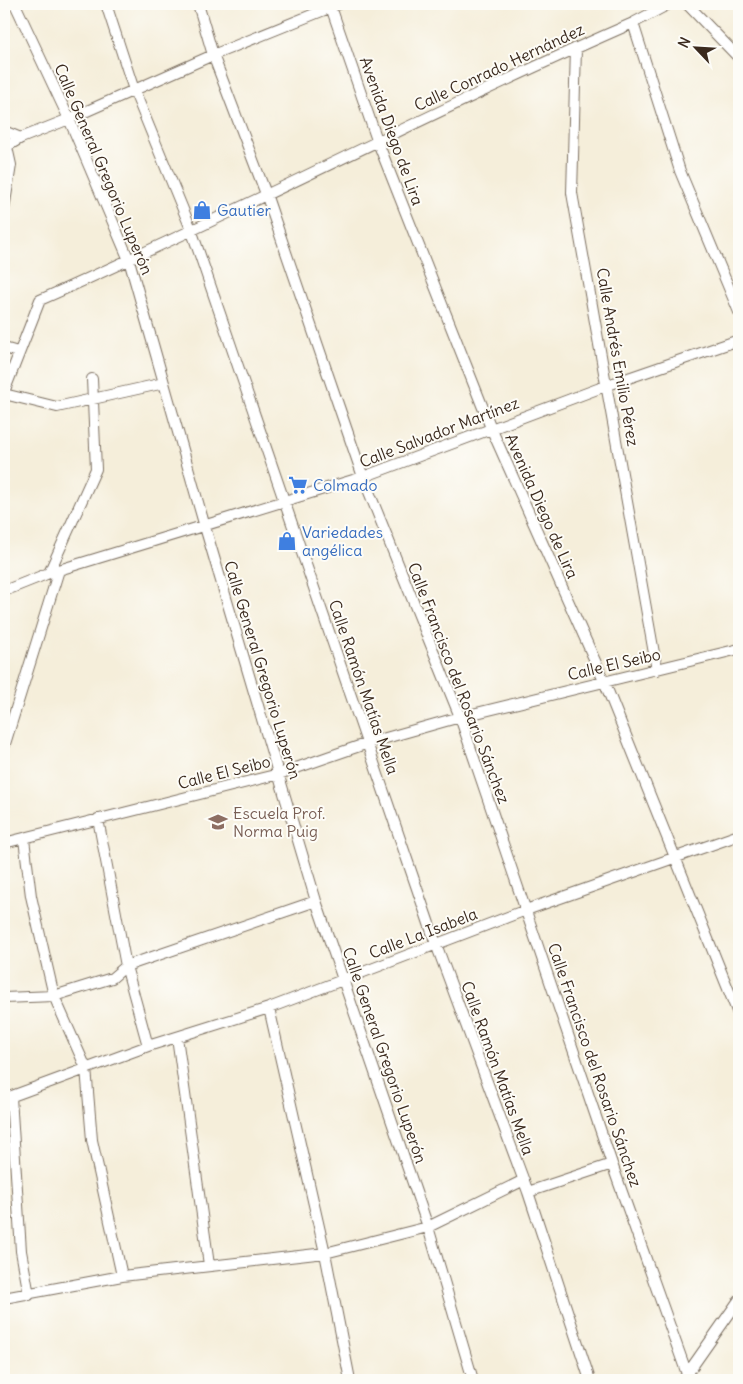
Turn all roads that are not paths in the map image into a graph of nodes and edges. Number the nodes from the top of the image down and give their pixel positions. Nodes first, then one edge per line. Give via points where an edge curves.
1 (15, 4) edge
2 (106, 4) edge
3 (198, 4) edge
4 (669, 4) edge
5 (687, 4) edge
6 (333, 5) edge
7 (633, 22) junction
8 (576, 48) junction
9 (213, 55) junction
10 (739, 58) edge
11 (134, 90) junction
12 (69, 119) junction
13 (4, 131) edge
14 (21, 138) junction
15 (377, 140) junction
16 (5, 148) edge
17 (266, 194) junction
18 (4, 209) edge
19 (191, 229) junction
20 (129, 260) junction
21 (739, 312) edge
22 (739, 340) edge
23 (4, 348) edge
24 (18, 352) junction
25 (92, 379) dead end
26 (164, 382) junction
27 (608, 385) junction
28 (4, 393) edge
29 (93, 400) junction
30 (491, 428) junction
31 (363, 477) junction
32 (284, 501) junction
33 (205, 527) junction
34 (54, 572) junction
35 (4, 591) edge
36 (739, 649) edge
37 (656, 670) junction
38 (604, 681) junction
39 (460, 717) junction
40 (368, 743) junction
41 (4, 747) edge
42 (279, 774) junction
43 (98, 819) junction
44 (739, 835) edge
45 (24, 839) junction
46 (4, 843) edge
47 (674, 859) junction
48 (316, 900) junction
49 (526, 910) junction
50 (436, 944) junction
51 (126, 966) junction
52 (343, 979) junction
53 (54, 996) junction
54 (4, 998) edge
55 (269, 1008) junction
56 (739, 1016) edge
57 (177, 1038) junction
58 (148, 1046) junction
59 (86, 1068) junction
60 (7, 1098) edge
61 (612, 1164) junction
62 (524, 1180) junction
63 (528, 1192) junction
64 (428, 1227) junction
65 (325, 1253) junction
66 (209, 1265) junction
67 (122, 1276) junction
68 (29, 1295) junction
69 (4, 1298) edge
70 (739, 1300) edge
71 (685, 1377) edge
72 (350, 1380) edge
73 (473, 1380) edge
74 (590, 1380) edge

1 - 12 street, Calle General Gregorio Luperón
2 - 11 street, Calle Ramón Matías Mella
3 - 9 street, Calle Francisco del Rosario Sánchez
4 - 7 street, Calle Conrado Hernández
5 - 10 street
6 - 9 street
6 - 15 street, Avenida Diego de Lira
7 - 8 street, Calle Conrado Hernández
7 - 21 street via 680,171
8 - 15 street, Calle Conrado Hernández
8 - 27 street, Calle Andrés Emilio Pérez via 572,193
9 - 11 street
9 - 17 street, Calle Francisco del Rosario Sánchez
11 - 12 street
11 - 19 street, Calle Ramón Matías Mella
12 - 14 street
12 - 20 street, Calle General Gregorio Luperón
13 - 14 street
14 - 16 street
15 - 17 street, Calle Conrado Hernández
15 - 30 street, Avenida Diego de Lira
16 - 18 street via 11,165
17 - 19 street, Calle Conrado Hernández
17 - 31 street, Calle Francisco del Rosario Sánchez
19 - 20 street, Calle Conrado Hernández
19 - 32 street, Calle Ramón Matías Mella
20 - 24 street, Calle Conrado Hernández via 40,300
20 - 26 street, Calle General Gregorio Luperón
22 - 27 street, Calle Salvador Martínez
23 - 24 street
24 - 28 street, Calle Conrado Hernández
25 - 29 street
26 - 29 street
26 - 33 street, Calle General Gregorio Luperón
27 - 30 street, Calle Salvador Martínez
27 - 37 street, Calle Andrés Emilio Pérez
28 - 29 street via 57,407
29 - 34 street via 96,469
30 - 31 street, Calle Salvador Martínez
30 - 38 street, Avenida Diego de Lira
31 - 32 street, Calle Salvador Martínez
31 - 39 street, Calle Francisco del Rosario Sánchez
32 - 33 street, Calle Salvador Martínez
32 - 40 street, Calle Ramón Matías Mella
33 - 34 street, Calle Salvador Martínez
33 - 42 street, Calle General Gregorio Luperón
34 - 35 street, Calle Salvador Martínez
34 - 41 street
36 - 37 street, Calle El Seibo
37 - 38 street, Calle El Seibo
38 - 39 street, Calle El Seibo
38 - 47 street, Avenida Diego de Lira
39 - 40 street, Calle El Seibo
39 - 49 street, Calle Francisco del Rosario Sánchez
40 - 42 street, Calle El Seibo
40 - 50 street, Calle Ramón Matías Mella
42 - 43 street, Calle El Seibo
42 - 48 street, Calle General Gregorio Luperón
43 - 45 street, Calle El Seibo
43 - 51 street
44 - 47 street, Calle La Isabela
45 - 46 street, Calle El Seibo
45 - 53 street via 30,896
47 - 49 street, Calle La Isabela
47 - 56 street, Avenida Diego de Lira
48 - 51 street
48 - 52 street, Calle General Gregorio Luperón
49 - 50 street, Calle La Isabela
49 - 61 street, Calle Francisco del Rosario Sánchez
50 - 52 street, Calle La Isabela
50 - 62 street, Calle Ramón Matías Mella
51 - 53 street via 112,978
51 - 58 street
52 - 55 street, Calle La Isabela
52 - 64 street, Calle General Gregorio Luperón
53 - 54 street
53 - 59 street
55 - 57 street, Calle La Isabela
55 - 65 street
57 - 58 street, Calle La Isabela
57 - 66 street
58 - 59 street, Calle La Isabela
59 - 60 street, Calle La Isabela
59 - 67 street via 92,1140
60 - 68 street via 20,1251
61 - 63 street
61 - 71 street, Calle Francisco del Rosario Sánchez
62 - 63 street, Calle Ramón Matías Mella
62 - 64 street
63 - 74 street, Calle Ramón Matías Mella
64 - 65 street
64 - 73 street, Calle General Gregorio Luperón
65 - 66 street
65 - 72 street
66 - 67 street
67 - 68 street
68 - 69 street
70 - 71 street

